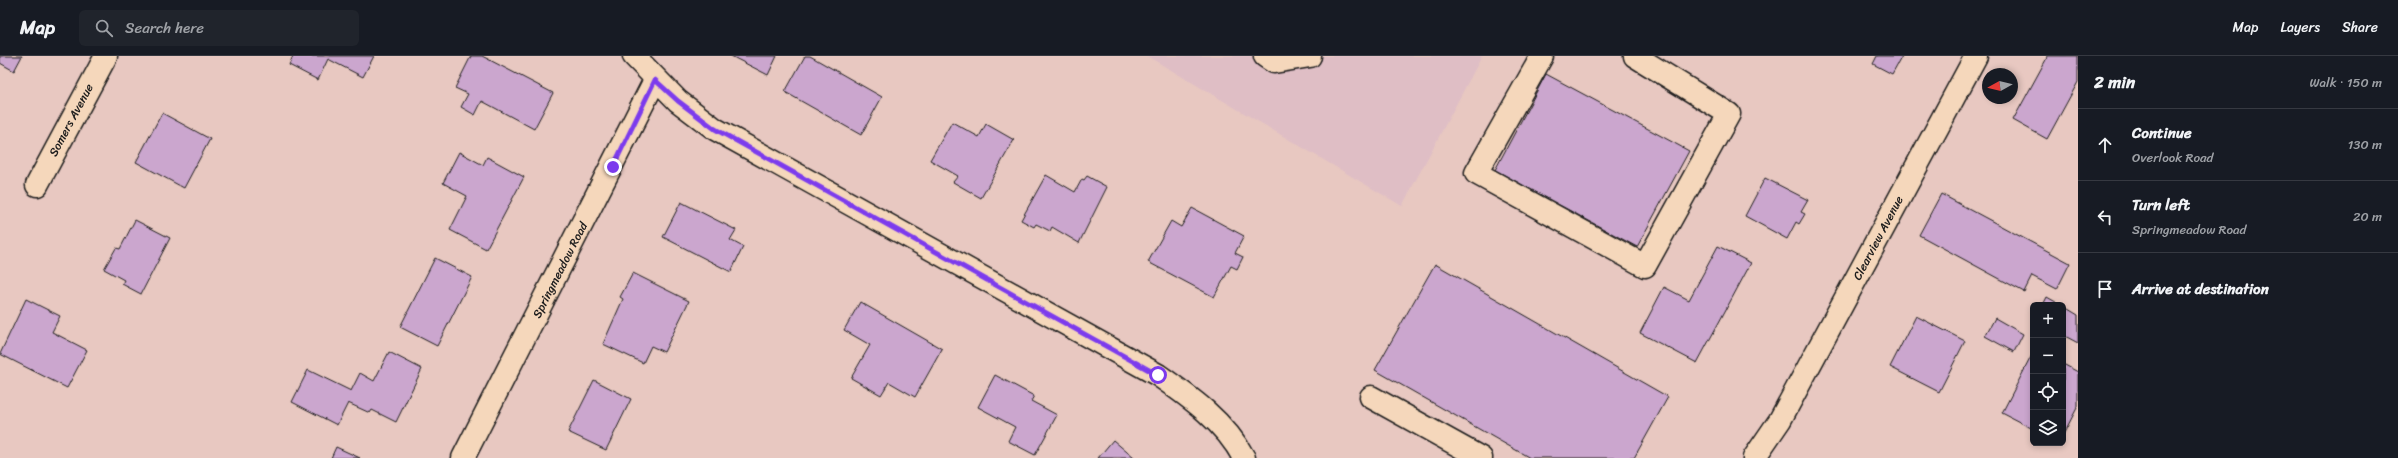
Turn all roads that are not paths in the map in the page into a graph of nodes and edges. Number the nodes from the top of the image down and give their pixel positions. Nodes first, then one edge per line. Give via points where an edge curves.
1 (106, 56) edge
2 (634, 56) edge
3 (1265, 56) edge
4 (1310, 56) edge
5 (1542, 56) edge
6 (1635, 56) edge
7 (1976, 56) edge
8 (655, 80) junction
9 (37, 184) dead end
10 (1371, 397) dead end
11 (464, 458) edge
12 (1244, 458) edge
13 (1481, 458) edge
14 (1754, 458) edge

1 - 9 street, Somers Avenue
2 - 8 street
3 - 4 street via 1274,62
5 - 6 street via 1476,173 1645,266 1729,114
7 - 14 street, Clearview Avenue via 1780,420
8 - 11 street, Springmeadow Road
8 - 12 street via 715,129 1158,375 1194,400 1220,425
10 - 13 street

